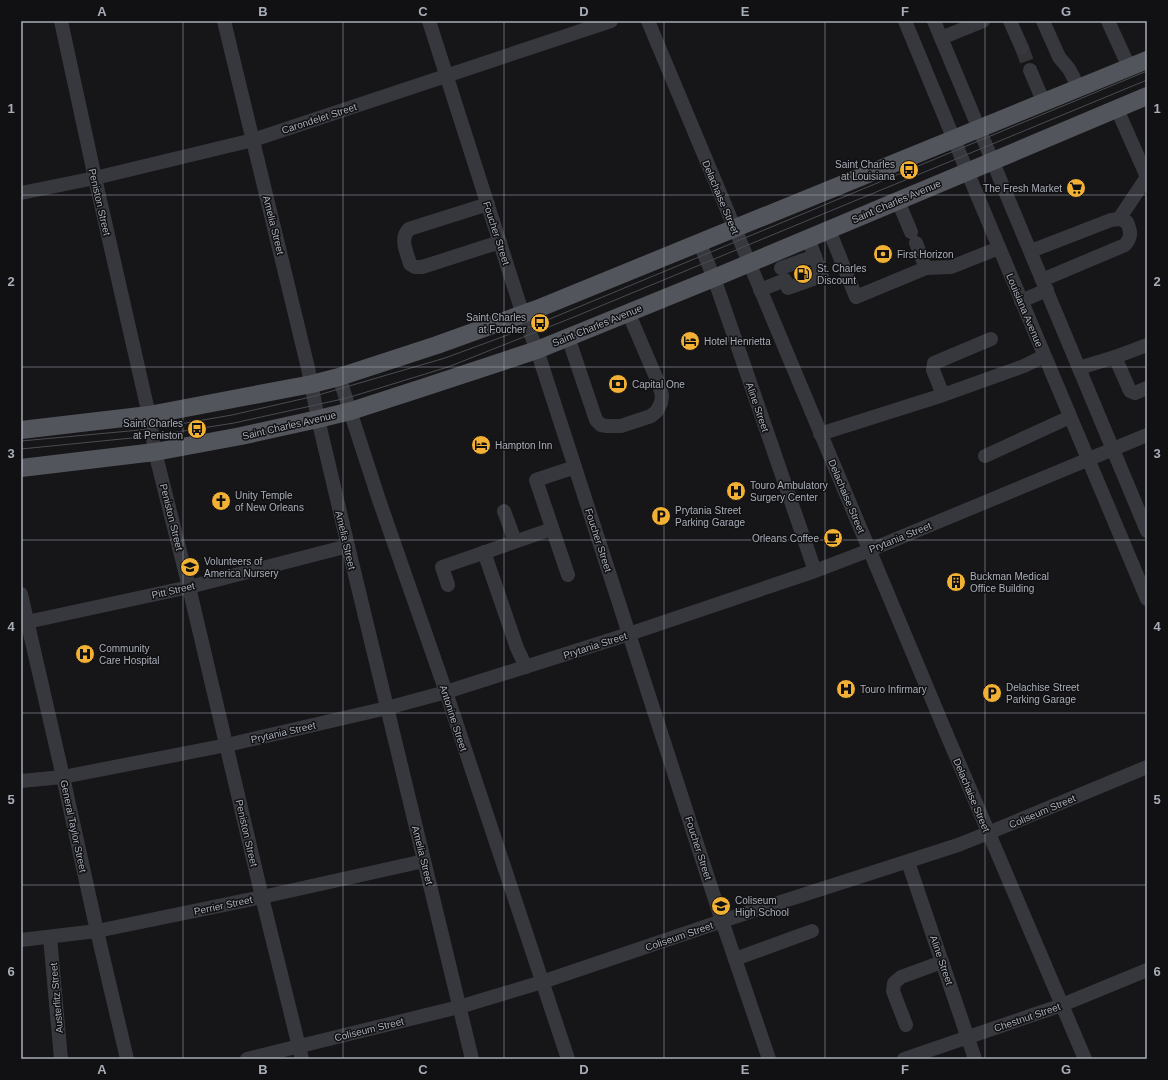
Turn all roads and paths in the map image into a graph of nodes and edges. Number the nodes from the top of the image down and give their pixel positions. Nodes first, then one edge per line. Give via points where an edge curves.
1 (61, 21) edge
2 (224, 21) edge
3 (428, 21) edge
4 (611, 21) edge
5 (648, 21) edge
6 (905, 21) edge
7 (934, 21) edge
8 (983, 21) edge
9 (1010, 21) edge
10 (1043, 21) edge
11 (1109, 25) edge
12 (941, 38) junction
13 (1022, 48) tunnel mouth
14 (1147, 60) edge
15 (1129, 67) junction
16 (1030, 70) tunnel mouth
17 (447, 76) junction
18 (1079, 88) junction
19 (1147, 96) edge
20 (1044, 103) junction
21 (1117, 108) junction
22 (980, 129) junction
23 (954, 139) junction
24 (253, 140) junction
25 (993, 161) junction
26 (967, 172) junction
27 (95, 178) junction
28 (21, 193) edge
29 (898, 201) junction
30 (488, 204) junction
31 (1119, 219) junction
32 (734, 229) junction
33 (829, 230) junction
34 (808, 238) junction
35 (500, 242) junction
36 (700, 244) junction
37 (999, 248) junction
38 (1031, 251) junction
39 (815, 256) junction
40 (748, 263) junction
41 (780, 267) junction
42 (926, 268) junction
43 (714, 278) junction
44 (1045, 285) junction
45 (760, 290) junction
46 (1021, 301) junction
47 (628, 312) junction
48 (523, 315) junction
49 (568, 337) junction
50 (991, 339) dead end
51 (1147, 345) edge
52 (537, 350) junction
53 (1044, 356) junction
54 (1115, 357) junction
55 (1079, 368) junction
56 (339, 376) junction
57 (312, 384) junction
58 (1147, 388) edge
59 (943, 395) junction
60 (351, 411) junction
61 (149, 415) junction
62 (1070, 417) junction
63 (318, 419) junction
64 (21, 430) edge
65 (820, 434) junction
66 (1147, 435) edge
67 (1113, 450) junction
68 (155, 452) junction
69 (985, 456) dead end
70 (1088, 460) junction
71 (575, 467) junction
72 (21, 468) edge
73 (504, 511) dead end
74 (552, 529) junction
75 (1147, 531) edge
76 (515, 541) junction
77 (348, 546) junction
78 (870, 550) junction
79 (484, 552) junction
80 (815, 571) junction
81 (568, 575) dead end
82 (448, 585) dead end
83 (189, 586) junction
84 (21, 594) edge
85 (1147, 599) edge
86 (24, 623) edge
87 (629, 634) junction
88 (526, 667) junction
89 (446, 692) junction
90 (387, 708) junction
91 (227, 745) junction
92 (1147, 767) edge
93 (63, 777) junction
94 (21, 781) edge
95 (988, 833) junction
96 (424, 861) junction
97 (908, 862) junction
98 (262, 897) junction
99 (722, 921) junction
100 (97, 931) junction
101 (812, 931) dead end
102 (50, 937) junction
103 (21, 940) edge
104 (735, 959) junction
105 (942, 962) junction
106 (1147, 970) edge
107 (542, 982) junction
108 (1062, 1005) junction
109 (459, 1007) junction
110 (906, 1025) dead end
111 (968, 1037) junction
112 (300, 1053) edge
113 (61, 1059) edge
114 (127, 1059) edge
115 (247, 1059) edge
116 (472, 1059) edge
117 (568, 1059) edge
118 (770, 1059) edge
119 (904, 1059) edge
120 (975, 1059) edge
121 (1085, 1059) edge

1 - 27 street, Peniston Street
2 - 24 street, Amelia Street
3 - 17 street, Foucher Street
4 - 17 street, Carondelet Street
5 - 32 street, Delachaise Street
6 - 23 street, Louisiana Avenue
7 - 12 street
8 - 12 street
9 - 13 street
10 - 18 street via 1059,57
11 - 15 street
12 - 22 street
14 - 15 main road
15 - 18 main road
16 - 20 street
17 - 24 street, Carondelet Street
17 - 30 street, Foucher Street
18 - 20 main road
19 - 21 main road, Saint Charles Avenue
20 - 22 main road
21 - 25 main road, Saint Charles Avenue
21 - 31 street via 1147,177
22 - 23 main road
22 - 25 street
23 - 26 street, Louisiana Avenue
23 - 32 main road
24 - 27 street, Carondelet Street
24 - 57 street, Amelia Street
25 - 26 main road, Saint Charles Avenue
25 - 38 street
26 - 29 main road, Saint Charles Avenue
26 - 37 street, Louisiana Avenue
27 - 28 street, Carondelet Street
27 - 61 street, Peniston Street
29 - 33 main road, Saint Charles Avenue
29 - 42 street
30 - 35 street, Foucher Street
30 - 35 street via 409,229 403,240 410,264 422,267
31 - 38 street
31 - 44 street via 1127,222 1131,231 1125,245
32 - 36 main road
32 - 40 street, Delachaise Street
33 - 34 main road, Saint Charles Avenue
33 - 42 street via 856,297
34 - 39 street
34 - 41 main road, Saint Charles Avenue
35 - 48 street, Foucher Street
36 - 43 street, Aline Street
36 - 48 main road
37 - 42 street via 951,267
37 - 46 street, Louisiana Avenue
38 - 44 street
39 - 41 street
39 - 41 street via 822,276 788,288
40 - 41 main road, Saint Charles Avenue
40 - 43 main road, Saint Charles Avenue
40 - 45 street, Delachaise Street
41 - 45 street
43 - 47 main road, Saint Charles Avenue
43 - 80 street, Aline Street
44 - 46 street
44 - 55 street
45 - 65 street, Delachaise Street
46 - 53 street, Louisiana Avenue
47 - 49 main road, Saint Charles Avenue
47 - 49 street via 662,395 662,402 651,416 621,426 601,425 596,420
48 - 52 street, Foucher Street
48 - 56 main road
49 - 52 main road, Saint Charles Avenue
50 - 59 street via 934,363 933,370
51 - 54 street
52 - 60 main road, Saint Charles Avenue
52 - 71 street, Foucher Street
53 - 59 street via 1024,366
53 - 62 street, Louisiana Avenue
54 - 55 street
54 - 58 street via 1130,391 1136,393
55 - 67 street
56 - 57 main road
56 - 60 street, Antonine Street
57 - 61 main road
57 - 63 street, Amelia Street
59 - 65 street
60 - 63 main road, Saint Charles Avenue
60 - 89 street, Antonine Street
61 - 64 main road
61 - 68 street, Peniston Street
62 - 69 street
62 - 70 street, Louisiana Avenue
63 - 68 main road, Saint Charles Avenue
63 - 77 street, Amelia Street
65 - 78 street, Delachaise Street
66 - 67 street, Prytania Street
67 - 70 street, Prytania Street
67 - 75 street
68 - 72 main road, Saint Charles Avenue
68 - 83 street, Peniston Street
70 - 78 street, Prytania Street
70 - 85 street, Louisiana Avenue
71 - 74 street via 536,480
71 - 87 street, Foucher Street
73 - 76 street
74 - 76 street
74 - 81 street
76 - 79 street
77 - 83 street, Pitt Street
77 - 90 street, Amelia Street
78 - 80 street, Prytania Street
78 - 95 street, Delachaise Street
79 - 82 street via 442,567
79 - 88 street
80 - 87 street, Prytania Street
83 - 86 street, Pitt Street
83 - 91 street, Peniston Street
84 - 86 street, General Taylor Street
86 - 93 street, General Taylor Street
87 - 88 street, Prytania Street
87 - 99 street, Foucher Street
88 - 89 street, Prytania Street
89 - 90 street, Prytania Street
89 - 107 street, Antonine Street
90 - 91 street, Prytania Street
90 - 96 street, Amelia Street
91 - 93 street, Prytania Street
91 - 98 street, Peniston Street
92 - 95 street, Coliseum Street
93 - 94 street, Prytania Street
93 - 100 street, General Taylor Street
95 - 97 street, Coliseum Street
95 - 108 street, Delachaise Street
96 - 98 street, Perrier Street
96 - 109 street, Amelia Street
97 - 99 street, Coliseum Street
97 - 105 street, Aline Street
98 - 100 street, Perrier Street
98 - 112 street, Peniston Street
99 - 104 street, Foucher Street
99 - 107 street, Coliseum Street
100 - 102 street, Perrier Street
100 - 114 street, General Taylor Street
101 - 104 street
102 - 103 street, Perrier Street
102 - 113 street, Austerlitz Street
104 - 118 street, Foucher Street
105 - 110 street via 901,977 894,983 893,991
105 - 111 street, Aline Street
106 - 108 street, Chestnut Street
107 - 109 street, Coliseum Street
107 - 117 street, Antonine Street
108 - 111 street, Chestnut Street
108 - 121 street, Delachaise Street
109 - 112 street, Coliseum Street
109 - 116 street, Amelia Street
111 - 119 street, Chestnut Street
111 - 120 street, Aline Street
112 - 115 street, Coliseum Street

